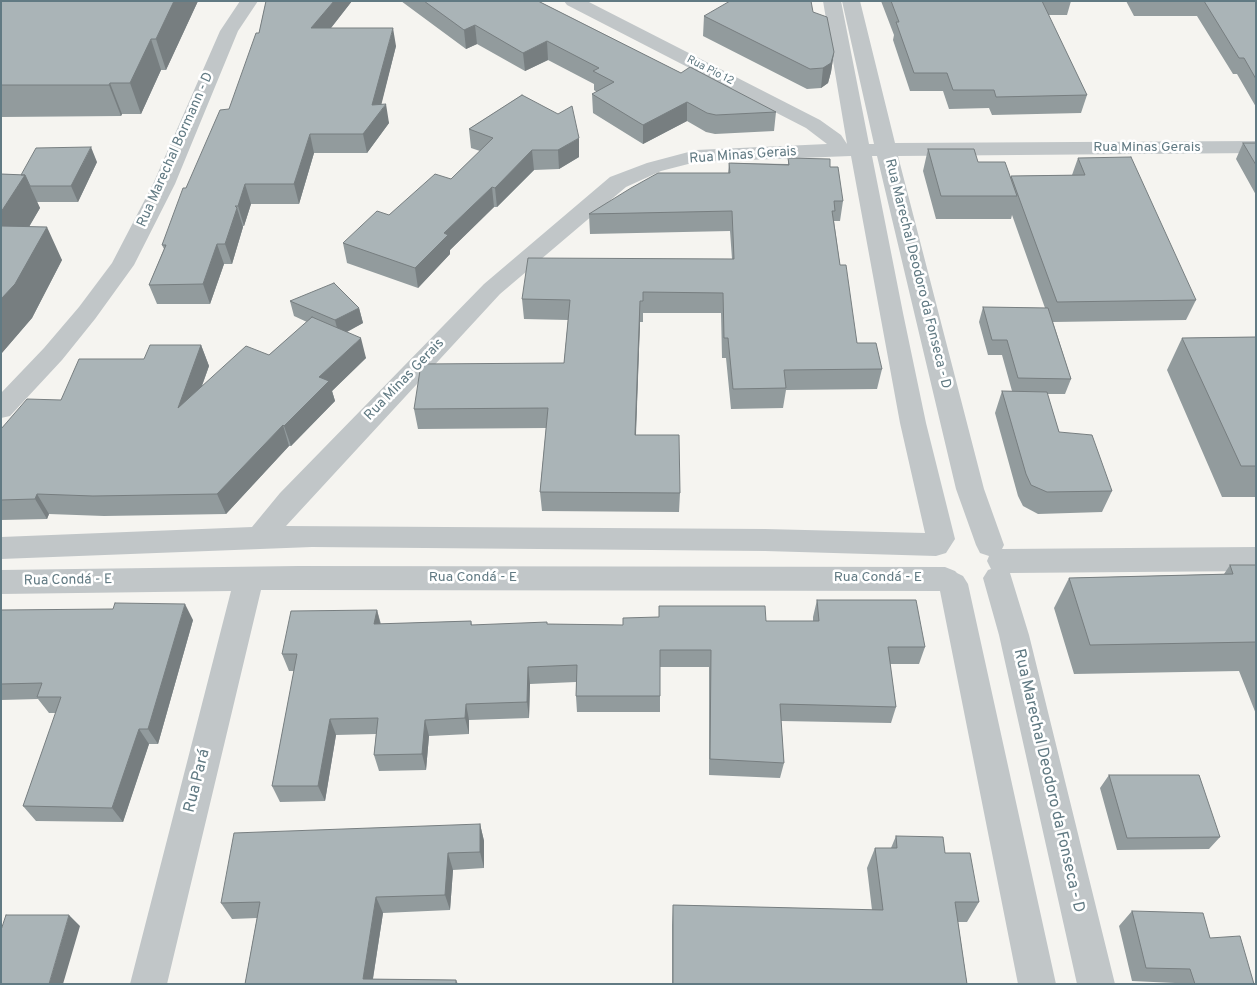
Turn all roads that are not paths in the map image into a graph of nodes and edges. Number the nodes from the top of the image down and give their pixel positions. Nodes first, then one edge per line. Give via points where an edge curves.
1 (249, 1) edge
2 (573, 1) edge
3 (613, 1) edge
4 (843, 6) edge
5 (845, 133) junction
6 (884, 139) junction
7 (1256, 148) edge
8 (891, 313) junction
9 (926, 314) junction
10 (1, 409) edge
11 (260, 537) junction
12 (938, 542) junction
13 (1, 548) edge
14 (1256, 559) edge
15 (996, 561) junction
16 (249, 578) junction
17 (949, 581) junction
18 (1, 582) edge
19 (148, 984) edge
20 (1037, 984) edge
21 (1096, 984) edge

1 - 10 street, Rua Marechal Bormann - D via 229,31 164,184 122,265 58,347
2 - 5 street, Rua Pio 12 via 813,124 834,139
3 - 5 street, Rua Pio 12
4 - 5 street, Rua Marechal Deodoro da Fonseca - D
4 - 6 street, Rua Marechal Deodoro da Fonseca - D
5 - 6 street, Rua Minas Gerais
5 - 8 street, Rua Marechal Deodoro da Fonseca - D via 865,169
5 - 11 street, Rua Minas Gerais via 696,156 654,167 618,182 492,289 290,501
6 - 7 street, Rua Minas Gerais
6 - 9 street, Rua Marechal Deodoro da Fonseca - D
8 - 9 street
8 - 12 street, Rua Marechal Deodoro da Fonseca - D
9 - 15 street, Rua Marechal Deodoro da Fonseca - D via 970,489
11 - 12 street
11 - 13 street
12 - 15 street via 970,536
12 - 17 street via 932,558 934,567
14 - 15 street
15 - 17 street via 990,585 969,588
15 - 21 street, Rua Marechal Deodoro da Fonseca - D
16 - 17 street, Rua Condá - E
16 - 18 street, Rua Condá - E
16 - 19 street, Rua Pará
17 - 20 street

